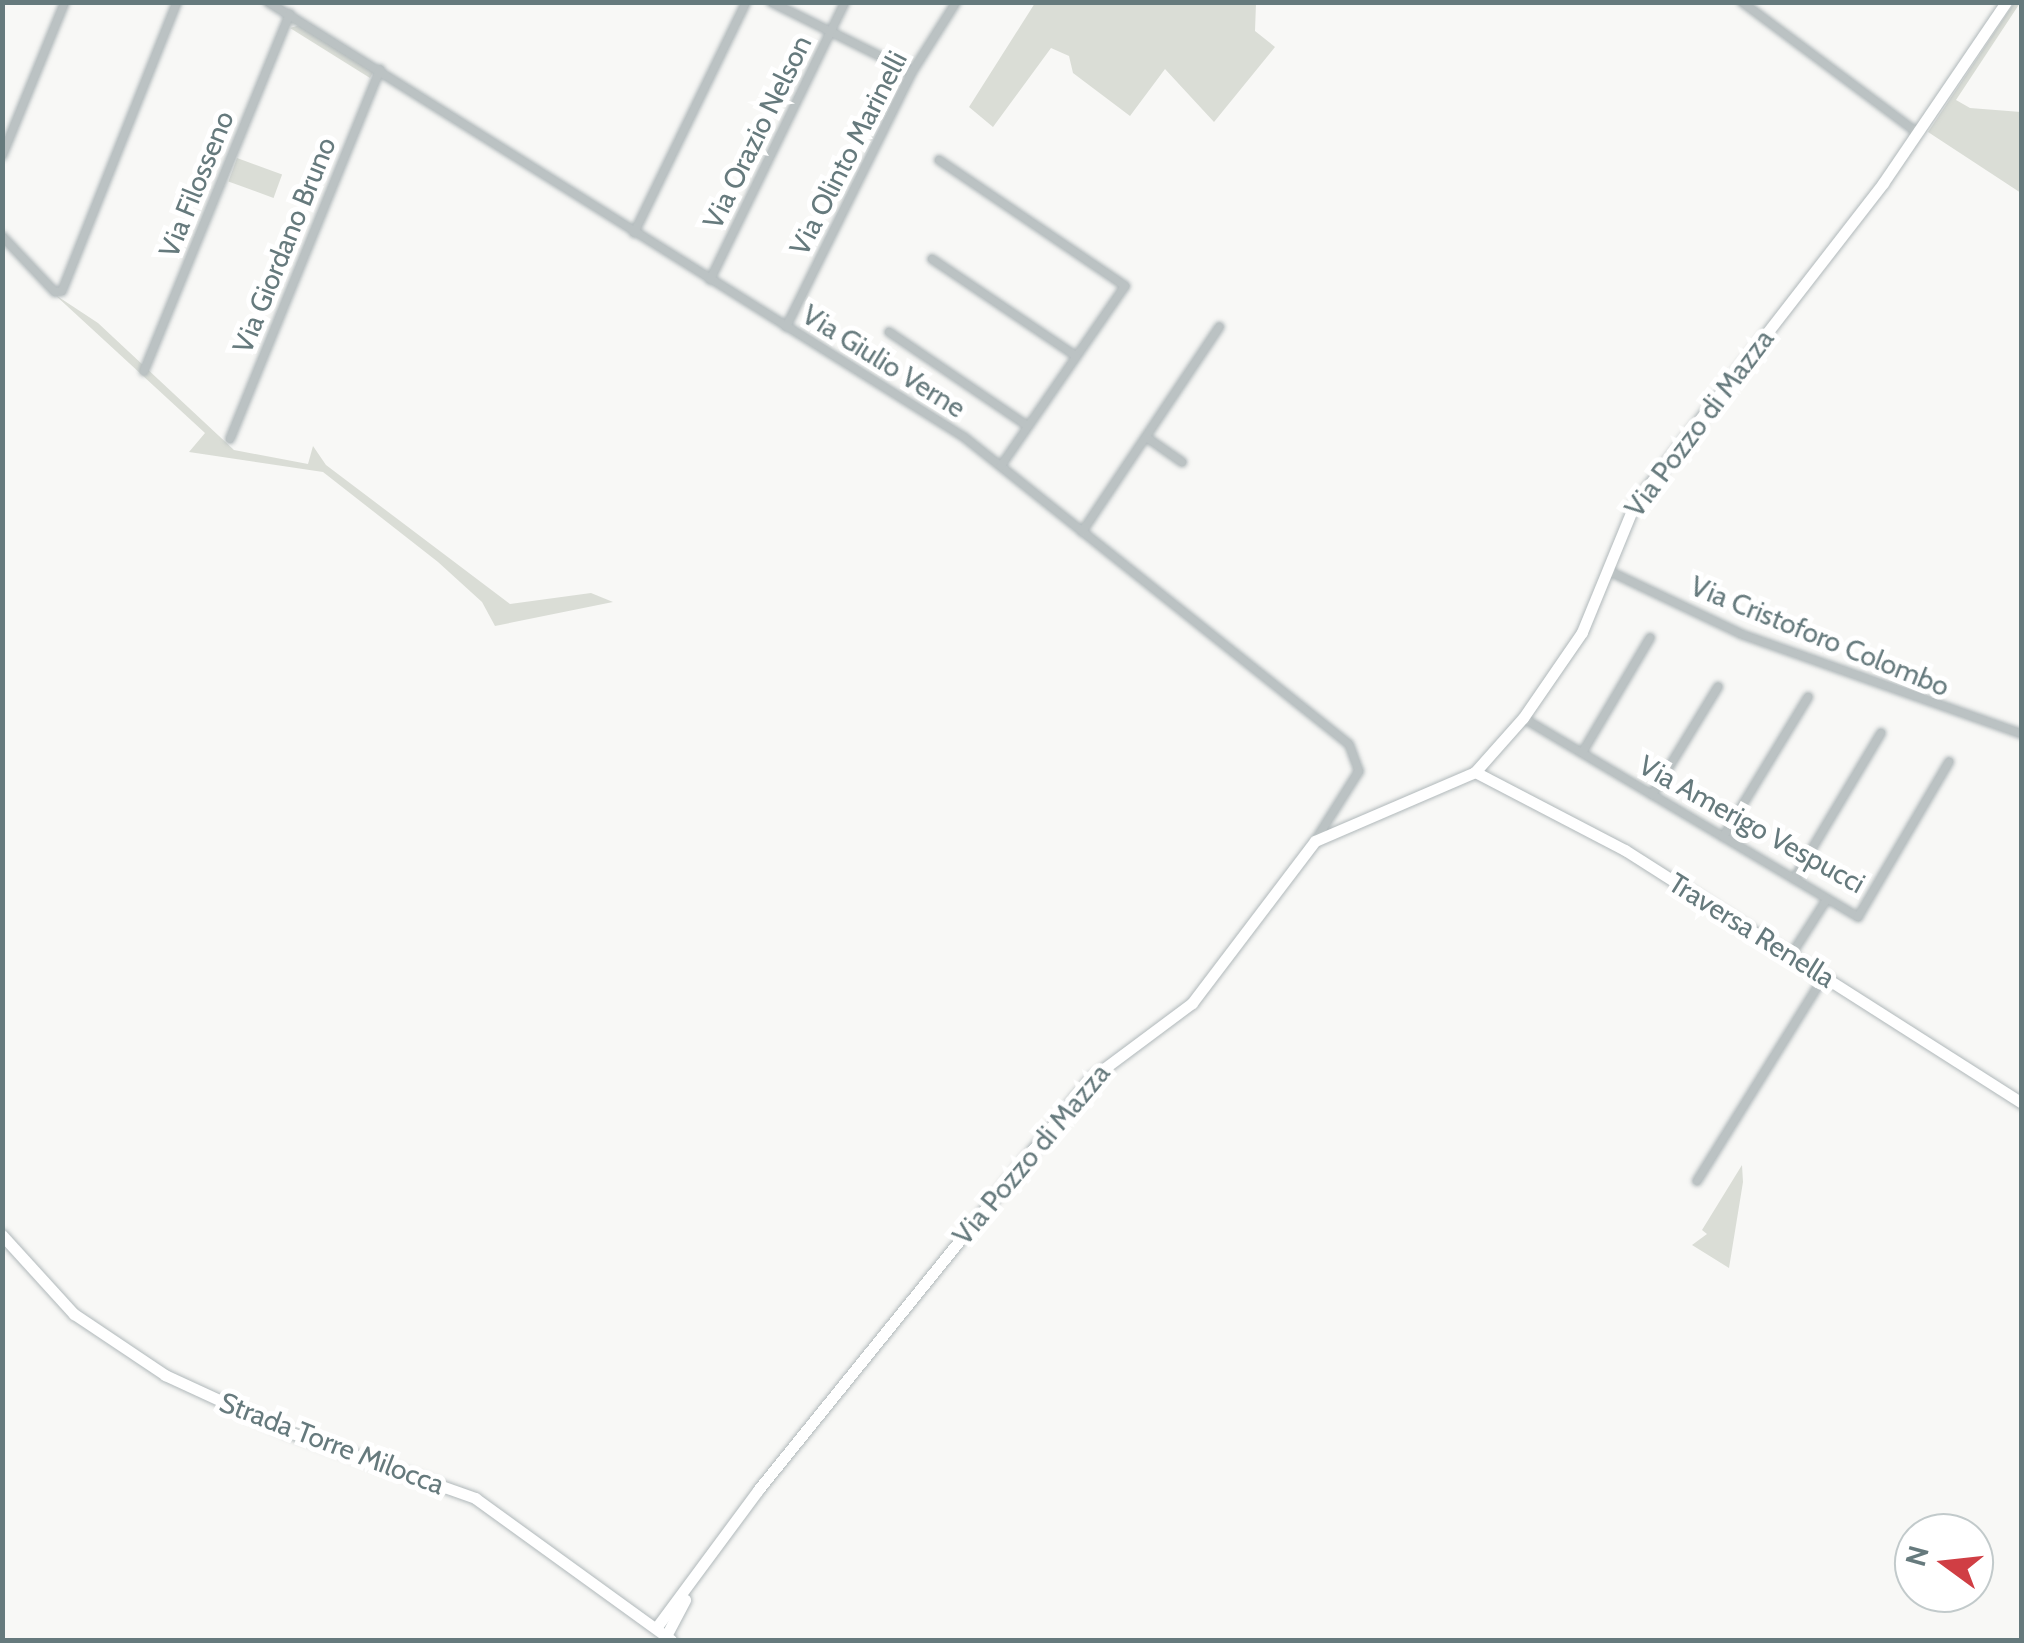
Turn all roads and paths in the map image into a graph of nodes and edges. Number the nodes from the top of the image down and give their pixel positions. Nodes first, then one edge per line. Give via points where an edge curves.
1 (65, 2) edge
2 (177, 2) edge
3 (268, 2) edge
4 (746, 2) edge
5 (770, 2) edge
6 (846, 2) edge
7 (956, 2) edge
8 (1742, 2) edge
9 (2006, 2) edge
10 (290, 14) junction
11 (831, 32) junction
12 (380, 69) junction
13 (912, 72) junction
14 (1918, 134) junction
15 (2, 156) edge
16 (939, 160) dead end
17 (634, 233) junction
18 (2, 236) edge
19 (932, 259) dead end
20 (710, 280) junction
21 (786, 327) junction
22 (1219, 327) dead end
23 (889, 332) dead end
24 (1076, 356) junction
25 (144, 371) dead end
26 (1028, 426) junction
27 (1146, 437) junction
28 (230, 438) dead end
29 (1182, 462) dead end
30 (1002, 466) junction
31 (1082, 532) junction
32 (1607, 570) junction
33 (1650, 638) dead end
34 (1718, 687) dead end
35 (1808, 697) dead end
36 (1523, 718) junction
37 (1881, 733) dead end
38 (2022, 734) edge
39 (1582, 753) junction
40 (1949, 762) dead end
41 (1475, 772) junction
42 (1652, 795) junction
43 (1723, 837) junction
44 (1315, 841) junction
45 (1794, 879) junction
46 (1827, 899) junction
47 (1792, 956) junction
48 (1824, 976) junction
49 (2022, 1102) edge
50 (1697, 1181) dead end
51 (2, 1235) edge
52 (695, 1580) junction
53 (633, 1610) junction
54 (670, 1610) junction
55 (665, 1635) edge

1 - 15 street
2 - 18 street via 62,291 55,292
3 - 10 street, Via Giulio Verne
4 - 17 street
5 - 11 street
6 - 11 street, Via Orazio Nelson
7 - 13 street, Via Olinto Marinelli
8 - 14 street
9 - 14 street, Via Pozzo di Mazza
10 - 12 street, Via Giulio Verne
10 - 25 street, Via Filosseno
11 - 13 street
11 - 20 street, Via Orazio Nelson
12 - 17 street, Via Giulio Verne via 486,144
12 - 28 street, Via Giordano Bruno
13 - 21 street, Via Olinto Marinelli
14 - 32 street, Via Pozzo di Mazza via 1635,502
16 - 24 street via 1125,286
17 - 20 street, Via Giulio Verne
19 - 24 street
20 - 21 street, Via Giulio Verne
21 - 30 street, Via Giulio Verne
22 - 27 street
23 - 26 street
24 - 26 street
26 - 30 street
27 - 29 street
27 - 31 street
30 - 31 street, Via Giulio Verne
31 - 44 street, Via Giulio Verne via 1355,752 1358,771
32 - 36 street, Via Pozzo di Mazza via 1574,647
32 - 38 street, Via Cristoforo Colombo via 1741,634
33 - 39 street
34 - 42 street
35 - 43 street
36 - 39 street, Via Amerigo Vespucci
36 - 41 street, Via Pozzo di Mazza
37 - 45 street
39 - 42 street, Via Amerigo Vespucci
40 - 46 street, Via Amerigo Vespucci via 1858,917
41 - 44 street, Via Pozzo di Mazza
41 - 47 street, Traversa Renella via 1625,850
42 - 43 street, Via Amerigo Vespucci
43 - 45 street, Via Amerigo Vespucci
44 - 52 street, Via Pozzo di Mazza via 1192,1003 1090,1079 758,1490
45 - 46 street, Via Amerigo Vespucci
46 - 47 street
47 - 48 street, Traversa Renella
48 - 49 street, Traversa Renella
48 - 50 street
51 - 53 street, Strada Torre Milocca via 74,1314 165,1375 286,1431 475,1498
52 - 54 street
52 - 55 street
53 - 54 street
53 - 55 street, Strada Torre Milocca
54 - 55 street

